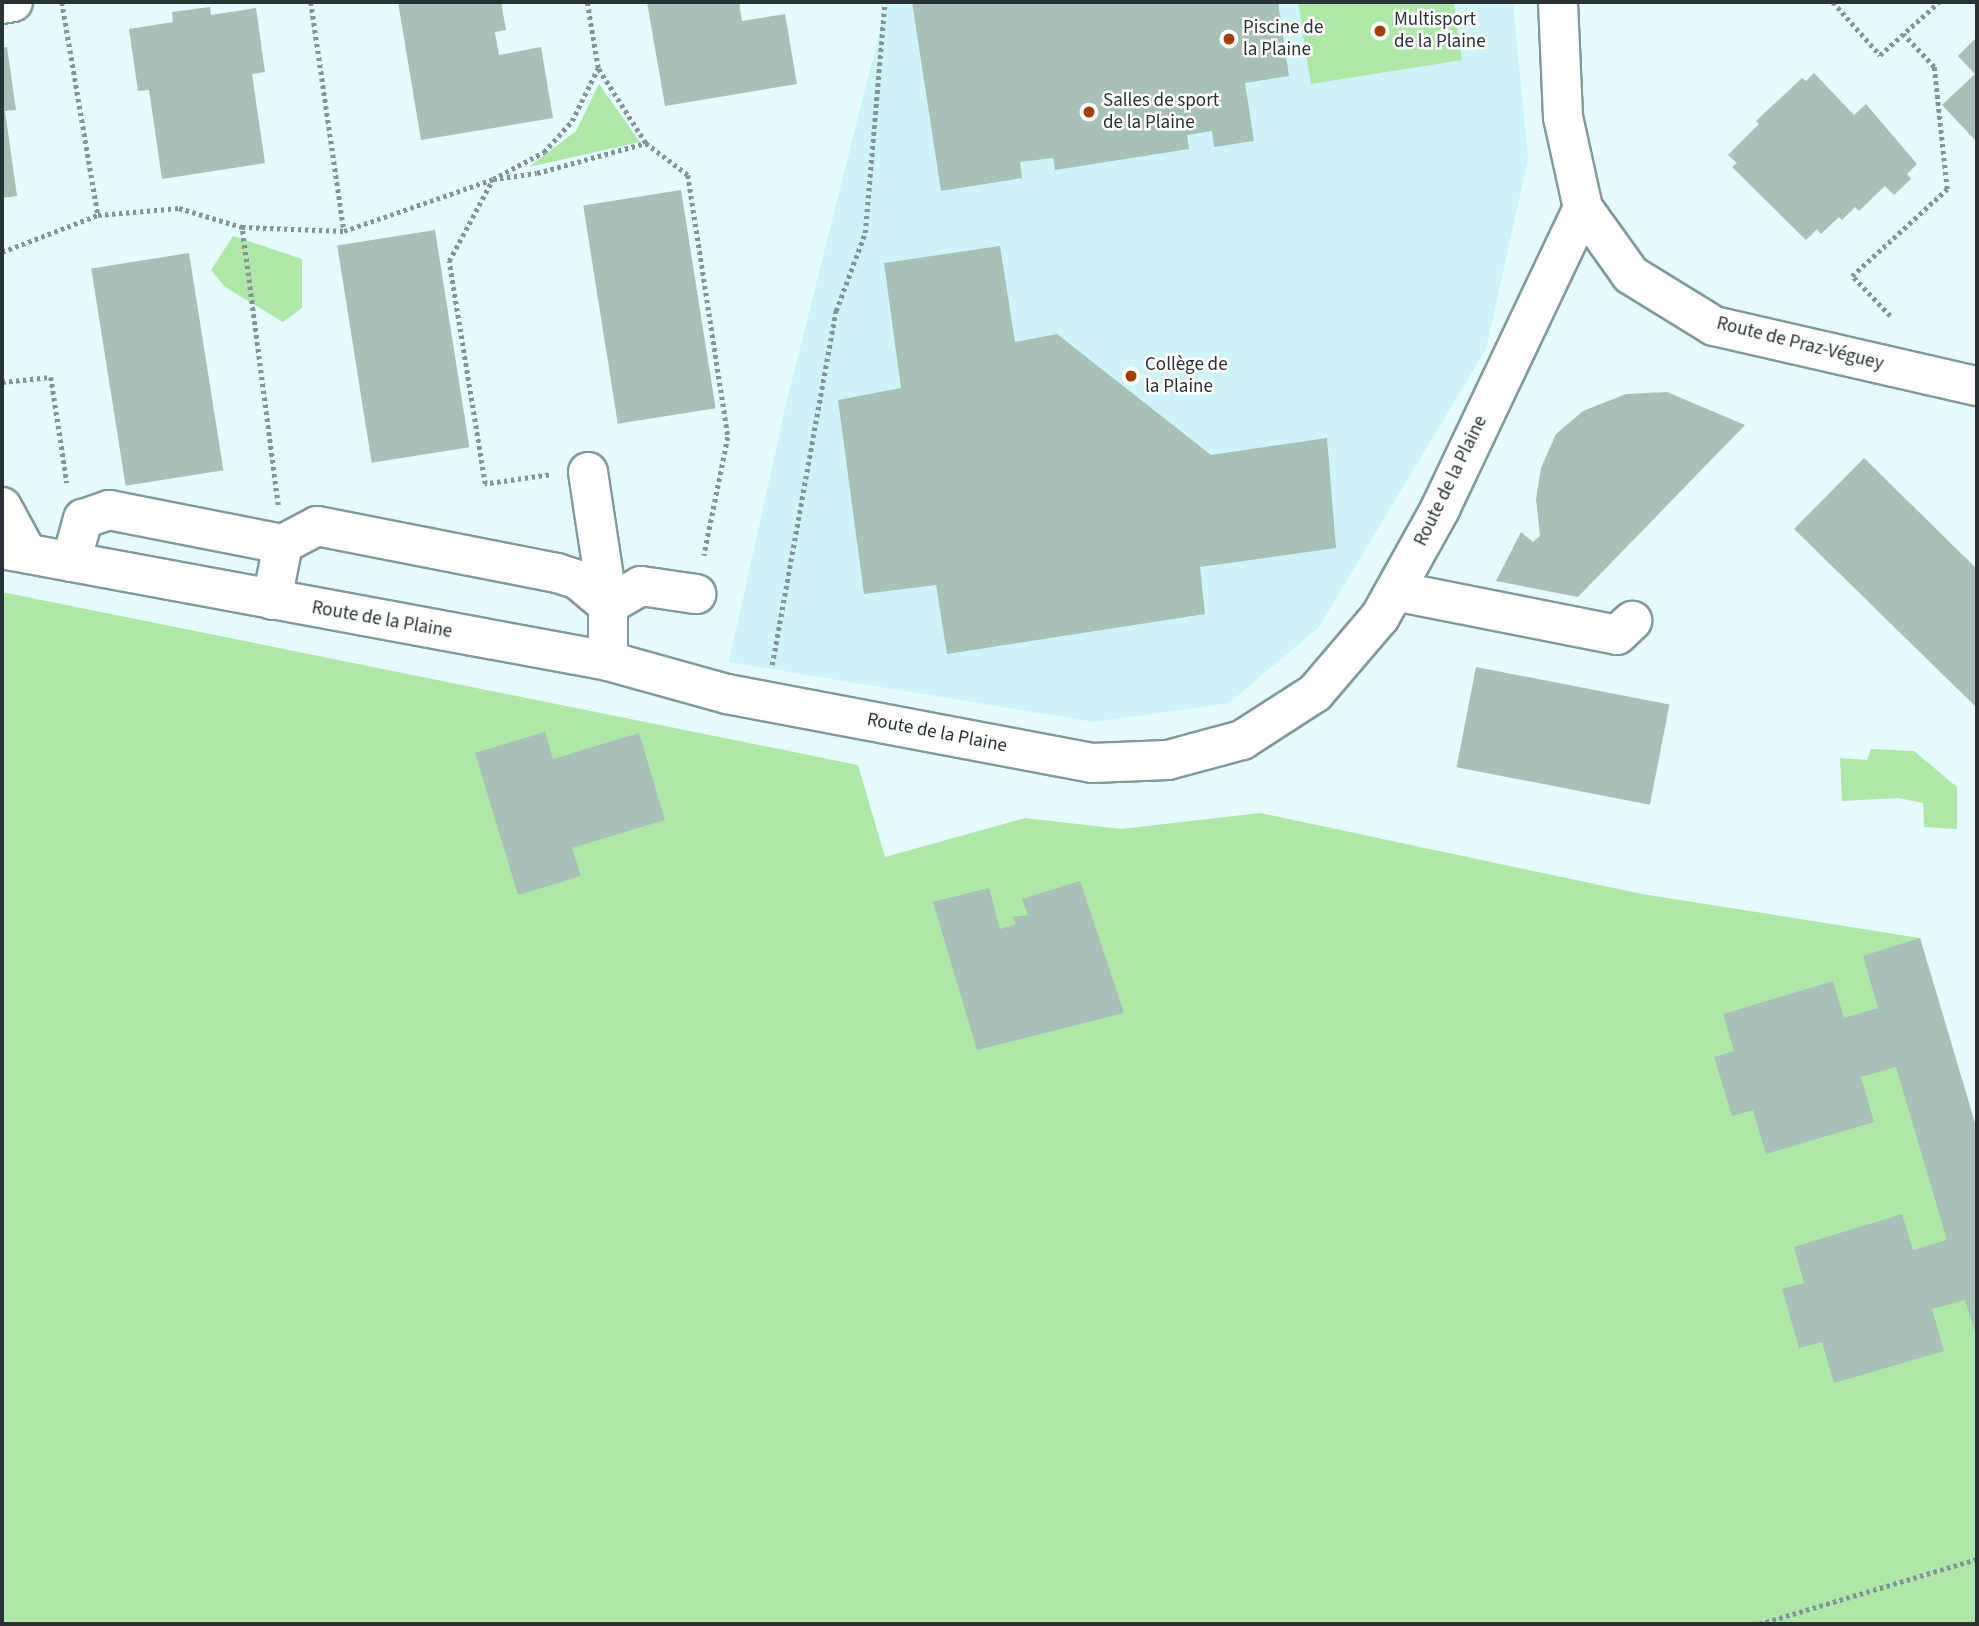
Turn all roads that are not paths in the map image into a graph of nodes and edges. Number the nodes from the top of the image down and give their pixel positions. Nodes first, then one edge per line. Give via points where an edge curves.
1 (13, 2) edge
2 (1558, 2) edge
3 (2, 4) edge
4 (1583, 208) junction
5 (1977, 386) edge
6 (575, 472) road end
7 (2, 507) edge
8 (283, 544) junction
9 (14, 551) edge
10 (71, 562) junction
11 (1395, 591) junction
12 (696, 594) road end
13 (272, 600) junction
14 (608, 605) junction
15 (1632, 621) dead end
16 (608, 662) junction

1 - 3 street
2 - 4 street, Route de Praz-Véguey via 1563,117
4 - 5 street, Route de Praz-Véguey via 1631,275 1714,326
4 - 11 street, Route de la Plaine via 1440,509
6 - 14 street
7 - 9 street
8 - 10 street via 109,510 83,519
8 - 13 street
8 - 14 street via 317,526 557,573 578,580
9 - 10 street, Route de la Plaine
10 - 13 street, Route de la Plaine
11 - 15 street via 1617,635
11 - 16 street, Route de la Plaine via 1380,617 1315,693 1242,740 1168,760 1092,764 765,700
12 - 14 street via 641,586
13 - 16 street, Route de la Plaine
14 - 16 street

